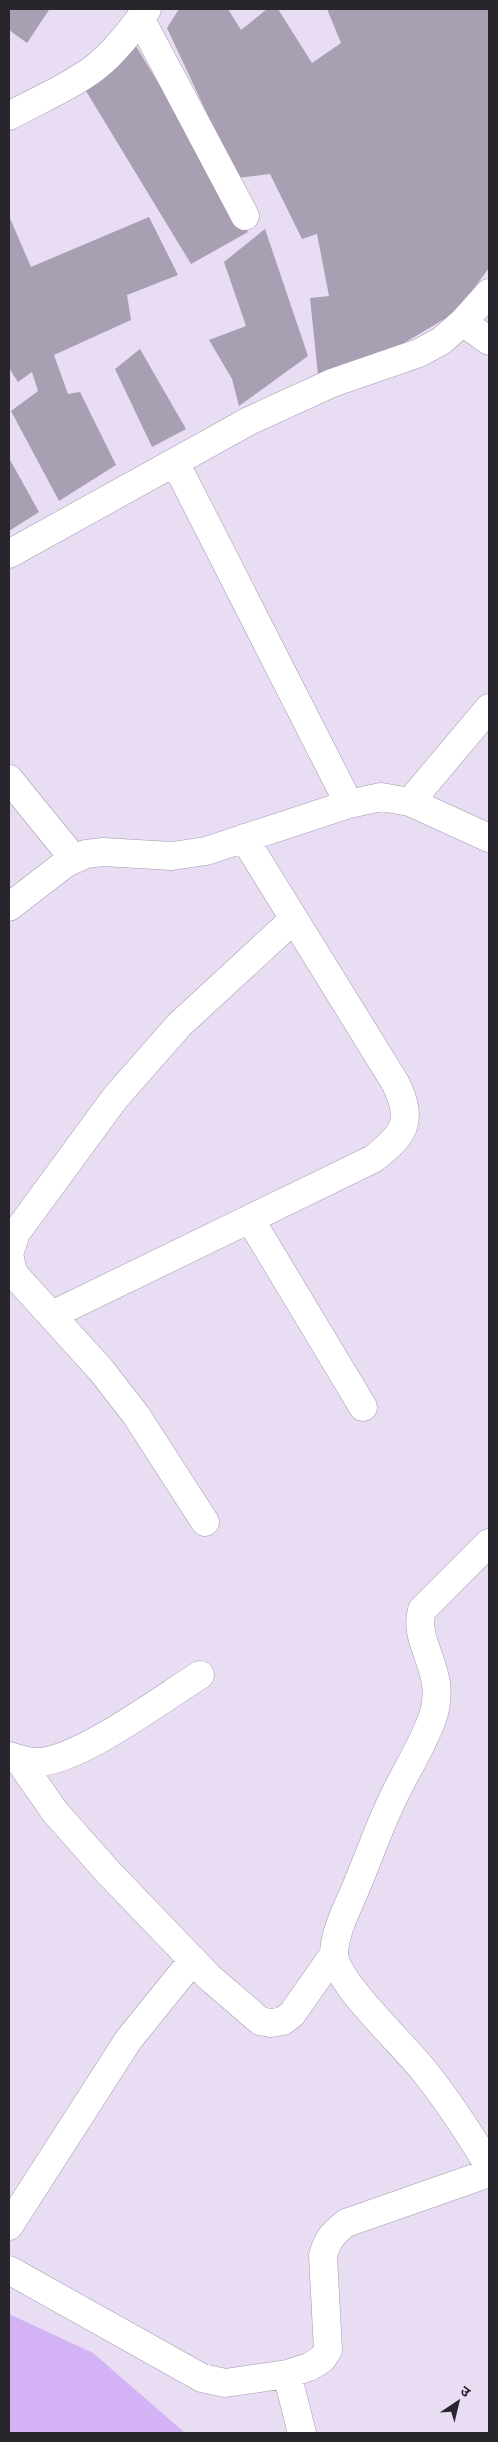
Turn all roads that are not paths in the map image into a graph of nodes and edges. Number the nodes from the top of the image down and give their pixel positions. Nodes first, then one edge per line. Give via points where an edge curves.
1 (144, 13) edge
2 (9, 116) edge
3 (245, 216) dead end
4 (489, 293) edge
5 (463, 322) junction
6 (489, 340) edge
7 (176, 464) junction
8 (9, 554) edge
9 (489, 708) edge
10 (9, 779) edge
11 (410, 802) junction
12 (349, 804) junction
13 (244, 838) junction
14 (489, 838) edge
15 (74, 859) junction
16 (9, 907) edge
17 (294, 920) junction
18 (250, 1219) junction
19 (12, 1229) edge
20 (11, 1277) edge
21 (52, 1315) junction
22 (362, 1407) dead end
23 (205, 1522) dead end
24 (488, 1548) edge
25 (200, 1675) dead end
26 (13, 1758) edge
27 (334, 1954) junction
28 (193, 1960) junction
29 (489, 2166) edge
30 (489, 2173) edge
31 (9, 2226) edge
32 (9, 2270) edge
33 (287, 2374) junction
34 (302, 2433) edge

1 - 2 street via 98,65
1 - 3 street
4 - 5 street
5 - 6 street
5 - 7 street via 441,341 419,353 332,383 257,417
7 - 8 street
7 - 12 street
9 - 11 street
10 - 15 street
11 - 12 street via 382,797
11 - 14 street
12 - 13 street
13 - 15 street via 206,851 172,856 103,852
13 - 17 street
15 - 16 street via 44,878
17 - 18 street via 396,1084 405,1103 406,1117 393,1143 373,1159
17 - 19 street via 166,1039
18 - 21 street
18 - 22 street
19 - 20 street
20 - 21 street
21 - 23 street via 136,1415
24 - 27 street via 422,1610 421,1631 434,1670 438,1701 344,1917
25 - 26 street via 87,1746 59,1758 38,1762
26 - 28 street via 108,1872
27 - 28 street via 292,2014 283,2021 271,2023 260,2021 247,2012
27 - 29 street via 347,1983 424,2070
28 - 31 street via 129,2039
30 - 33 street via 346,2223 336,2231 327,2241 323,2256 328,2350 322,2359 309,2367
32 - 33 street via 202,2378 225,2382
33 - 34 street

